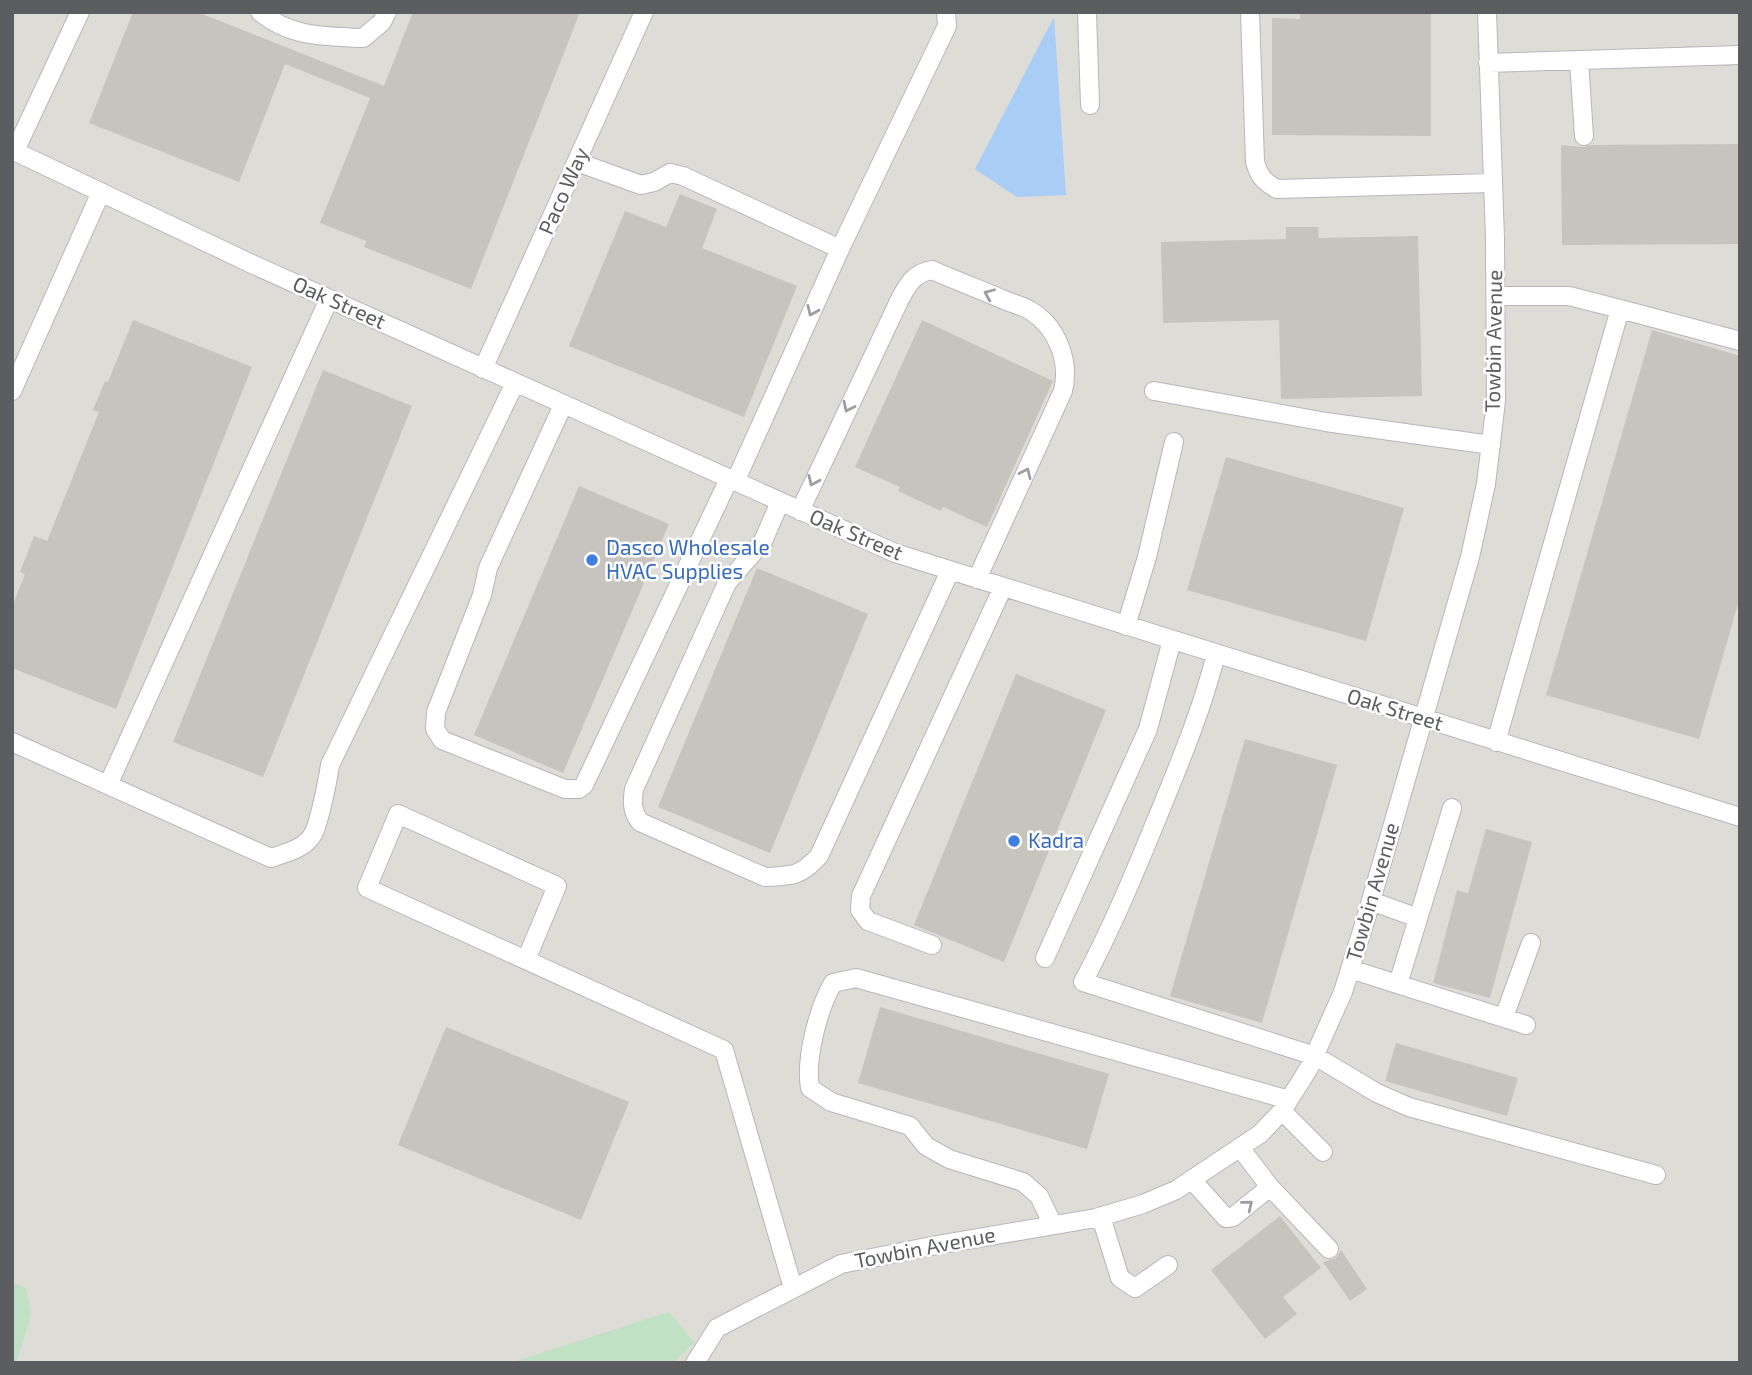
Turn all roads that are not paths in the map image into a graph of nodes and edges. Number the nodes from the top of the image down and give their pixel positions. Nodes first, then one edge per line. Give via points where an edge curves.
1 (80, 12) edge
2 (260, 12) edge
3 (387, 12) edge
4 (644, 12) edge
5 (946, 12) edge
6 (1087, 12) edge
7 (1250, 12) edge
8 (1487, 12) edge
9 (1740, 55) edge
10 (1579, 60) junction
11 (1488, 63) junction
12 (1090, 105) dead end
13 (1584, 136) dead end
14 (13, 151) edge
15 (577, 162) junction
16 (1492, 183) junction
17 (101, 192) junction
18 (840, 249) junction
19 (1495, 296) junction
20 (329, 299) junction
21 (1620, 309) junction
22 (1740, 341) edge
23 (483, 369) junction
24 (515, 383) junction
25 (12, 391) edge
26 (1154, 391) dead end
27 (563, 405) junction
28 (1174, 442) dead end
29 (1491, 445) junction
30 (732, 480) junction
31 (780, 502) junction
32 (800, 511) junction
33 (950, 571) junction
34 (977, 579) junction
35 (1003, 587) junction
36 (1126, 626) junction
37 (1172, 640) junction
38 (1216, 654) junction
39 (1422, 719) junction
40 (12, 742) edge
41 (1496, 742) junction
42 (108, 785) junction
43 (1452, 808) dead end
44 (1740, 817) edge
45 (1371, 901) junction
46 (1418, 918) junction
47 (1531, 943) dead end
48 (932, 945) dead end
49 (1045, 958) dead end
50 (526, 960) junction
51 (1350, 969) junction
52 (1398, 984) junction
53 (1504, 1017) junction
54 (1527, 1024) dead end
55 (1315, 1056) junction
56 (1286, 1105) junction
57 (1241, 1149) junction
58 (1323, 1152) dead end
59 (1656, 1175) dead end
60 (1192, 1180) junction
61 (1270, 1187) junction
62 (1101, 1217) junction
63 (1053, 1225) junction
64 (1329, 1249) dead end
65 (1168, 1265) dead end
66 (793, 1288) junction
67 (695, 1363) edge

1 - 14 street
2 - 3 street via 305,35 363,38 383,22
4 - 15 street, Paco Way
5 - 18 street via 947,26
6 - 12 street
7 - 16 street via 1255,162 1266,183 1277,189
8 - 11 street, Towbin Avenue
9 - 10 street
10 - 11 street
10 - 13 street
11 - 16 street, Towbin Avenue
14 - 17 street, Oak Street
15 - 18 street via 641,185 670,173 682,176
15 - 23 street, Paco Way
16 - 19 street, Towbin Avenue
17 - 20 street, Oak Street
17 - 25 street
18 -> 30 street
19 - 21 street via 1569,296
19 - 29 street, Towbin Avenue via 1496,401
20 - 23 street, Oak Street
20 - 42 street
21 - 22 street
21 - 41 street
23 - 24 street, Oak Street
24 - 27 street, Oak Street
24 - 42 street via 330,765 313,834 299,848 271,858
26 - 29 street
27 - 30 street, Oak Street
27 - 30 street via 488,569 436,712 435,729 442,740 565,789 584,785
28 - 36 street
29 - 39 street, Towbin Avenue via 1470,557
30 - 31 street, Oak Street
31 - 32 street, Oak Street
31 - 33 street via 763,541 727,583 633,797 640,822 765,877 805,872 819,856
32 - 33 street, Oak Street via 895,553
34 -> 32 street via 1063,391 1066,360 1060,344 1032,312 932,270 911,280 900,299
33 - 34 street, Oak Street
34 - 35 street, Oak Street
35 - 36 street, Oak Street
35 - 48 street via 862,896 860,910 868,921
36 - 37 street, Oak Street
37 - 38 street, Oak Street
37 - 49 street via 1148,729
38 - 39 street, Oak Street
38 - 55 street via 1182,756 1111,931 1083,982
39 - 41 street, Oak Street
39 - 45 street, Towbin Avenue
40 - 42 street
41 - 44 street, Oak Street
43 - 46 street
45 - 46 street
45 - 51 street, Towbin Avenue
46 - 52 street
47 - 53 street
50 - 50 street via 367,888 398,814 557,886
50 - 66 street via 724,1051
51 - 52 street
51 - 55 street, Towbin Avenue
52 - 53 street
53 - 54 street
55 - 56 street, Towbin Avenue
55 - 59 street via 1409,1107
56 - 57 street, Towbin Avenue
56 - 58 street
56 - 63 street via 856,978 833,983 824,1000 807,1072 810,1088 831,1102 910,1126 926,1146 949,1160 1023,1182 1039,1196
57 - 60 street, Towbin Avenue
57 - 61 street
60 -> 61 street via 1226,1219
60 - 62 street, Towbin Avenue via 1176,1191
61 - 64 street
62 - 63 street, Towbin Avenue
62 - 65 street via 1120,1278 1135,1288
63 - 66 street, Towbin Avenue via 841,1264
66 - 67 street, Towbin Avenue via 717,1328

